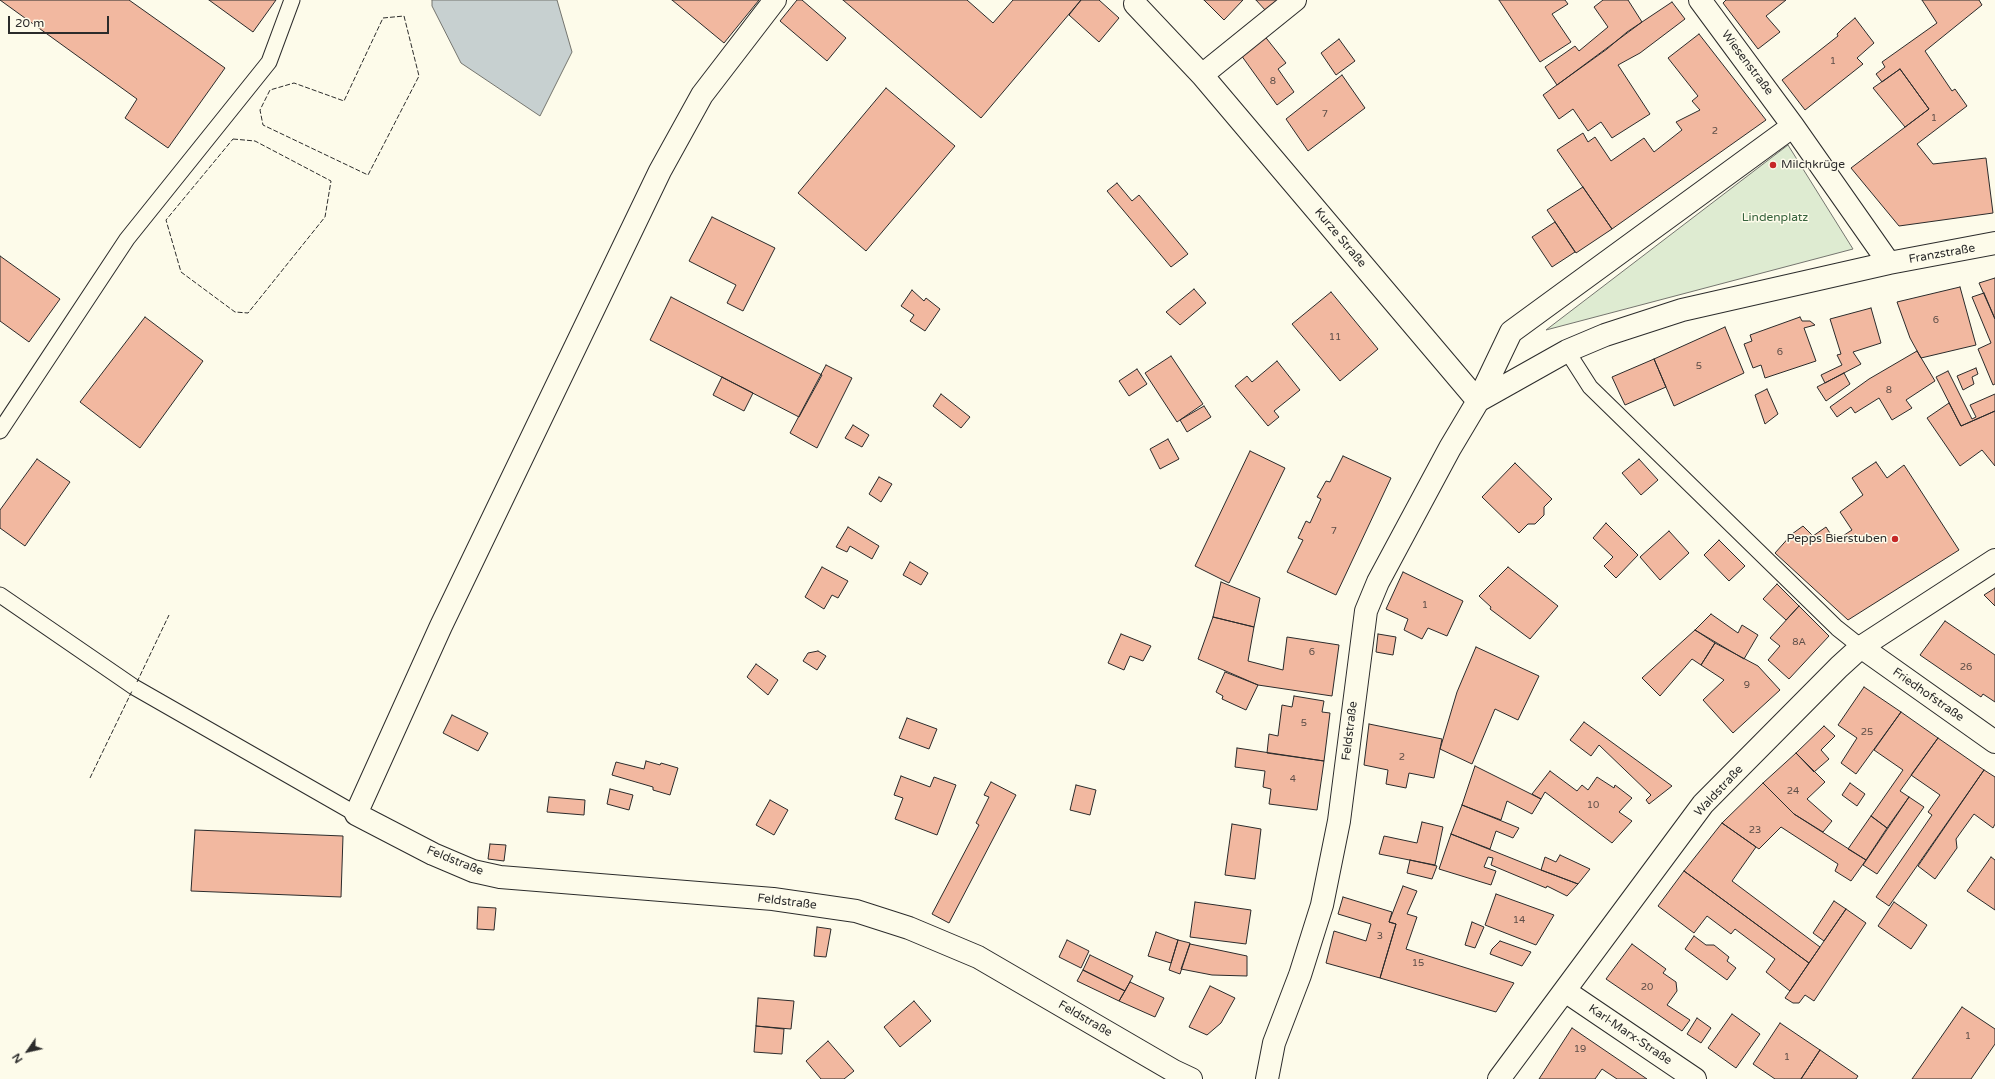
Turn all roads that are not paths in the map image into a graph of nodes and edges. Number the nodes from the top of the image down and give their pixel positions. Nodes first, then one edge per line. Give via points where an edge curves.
1 (292, 0) edge
2 (775, 0) edge
3 (1295, 0) edge
4 (1700, 0) edge
5 (1132, 2) edge
6 (1202, 75) junction
7 (1794, 126) junction
8 (1995, 243) edge
9 (1889, 264) junction
10 (1567, 351) junction
11 (1478, 401) junction
12 (0, 431) edge
13 (1995, 560) edge
14 (0, 595) edge
15 (1861, 647) junction
16 (1995, 742) edge
17 (356, 814) junction
18 (1566, 991) junction
19 (1191, 1079) edge
20 (1266, 1079) edge
21 (1499, 1079) edge
22 (1695, 1079) edge

1 - 12 lane via 269,62 127,239
2 - 17 street via 702,94 660,171 441,626
3 - 6 street
4 - 7 street, Wiesenstraße
5 - 6 street, Kurze Straße
6 - 11 street, Kurze Straße
7 - 9 street
7 - 11 street via 1511,332
8 - 9 street, Franzstraße
9 - 10 street via 1682,310 1605,335
10 - 11 street
10 - 15 lane via 1590,387 1836,628
11 - 20 street, Feldstraße via 1385,569 1366,611 1339,821 1322,905 1300,975 1274,1043
13 - 15 street, Waldstraße
14 - 17 lane via 134,687
15 - 16 street, Friedhofstraße
15 - 18 street, Waldstraße via 1703,804
17 - 19 street, Feldstraße via 433,854 473,871 500,877 773,900 856,911 909,928 978,957 1174,1072
18 - 21 street, Waldstraße
18 - 22 street, Karl-Marx-Straße

